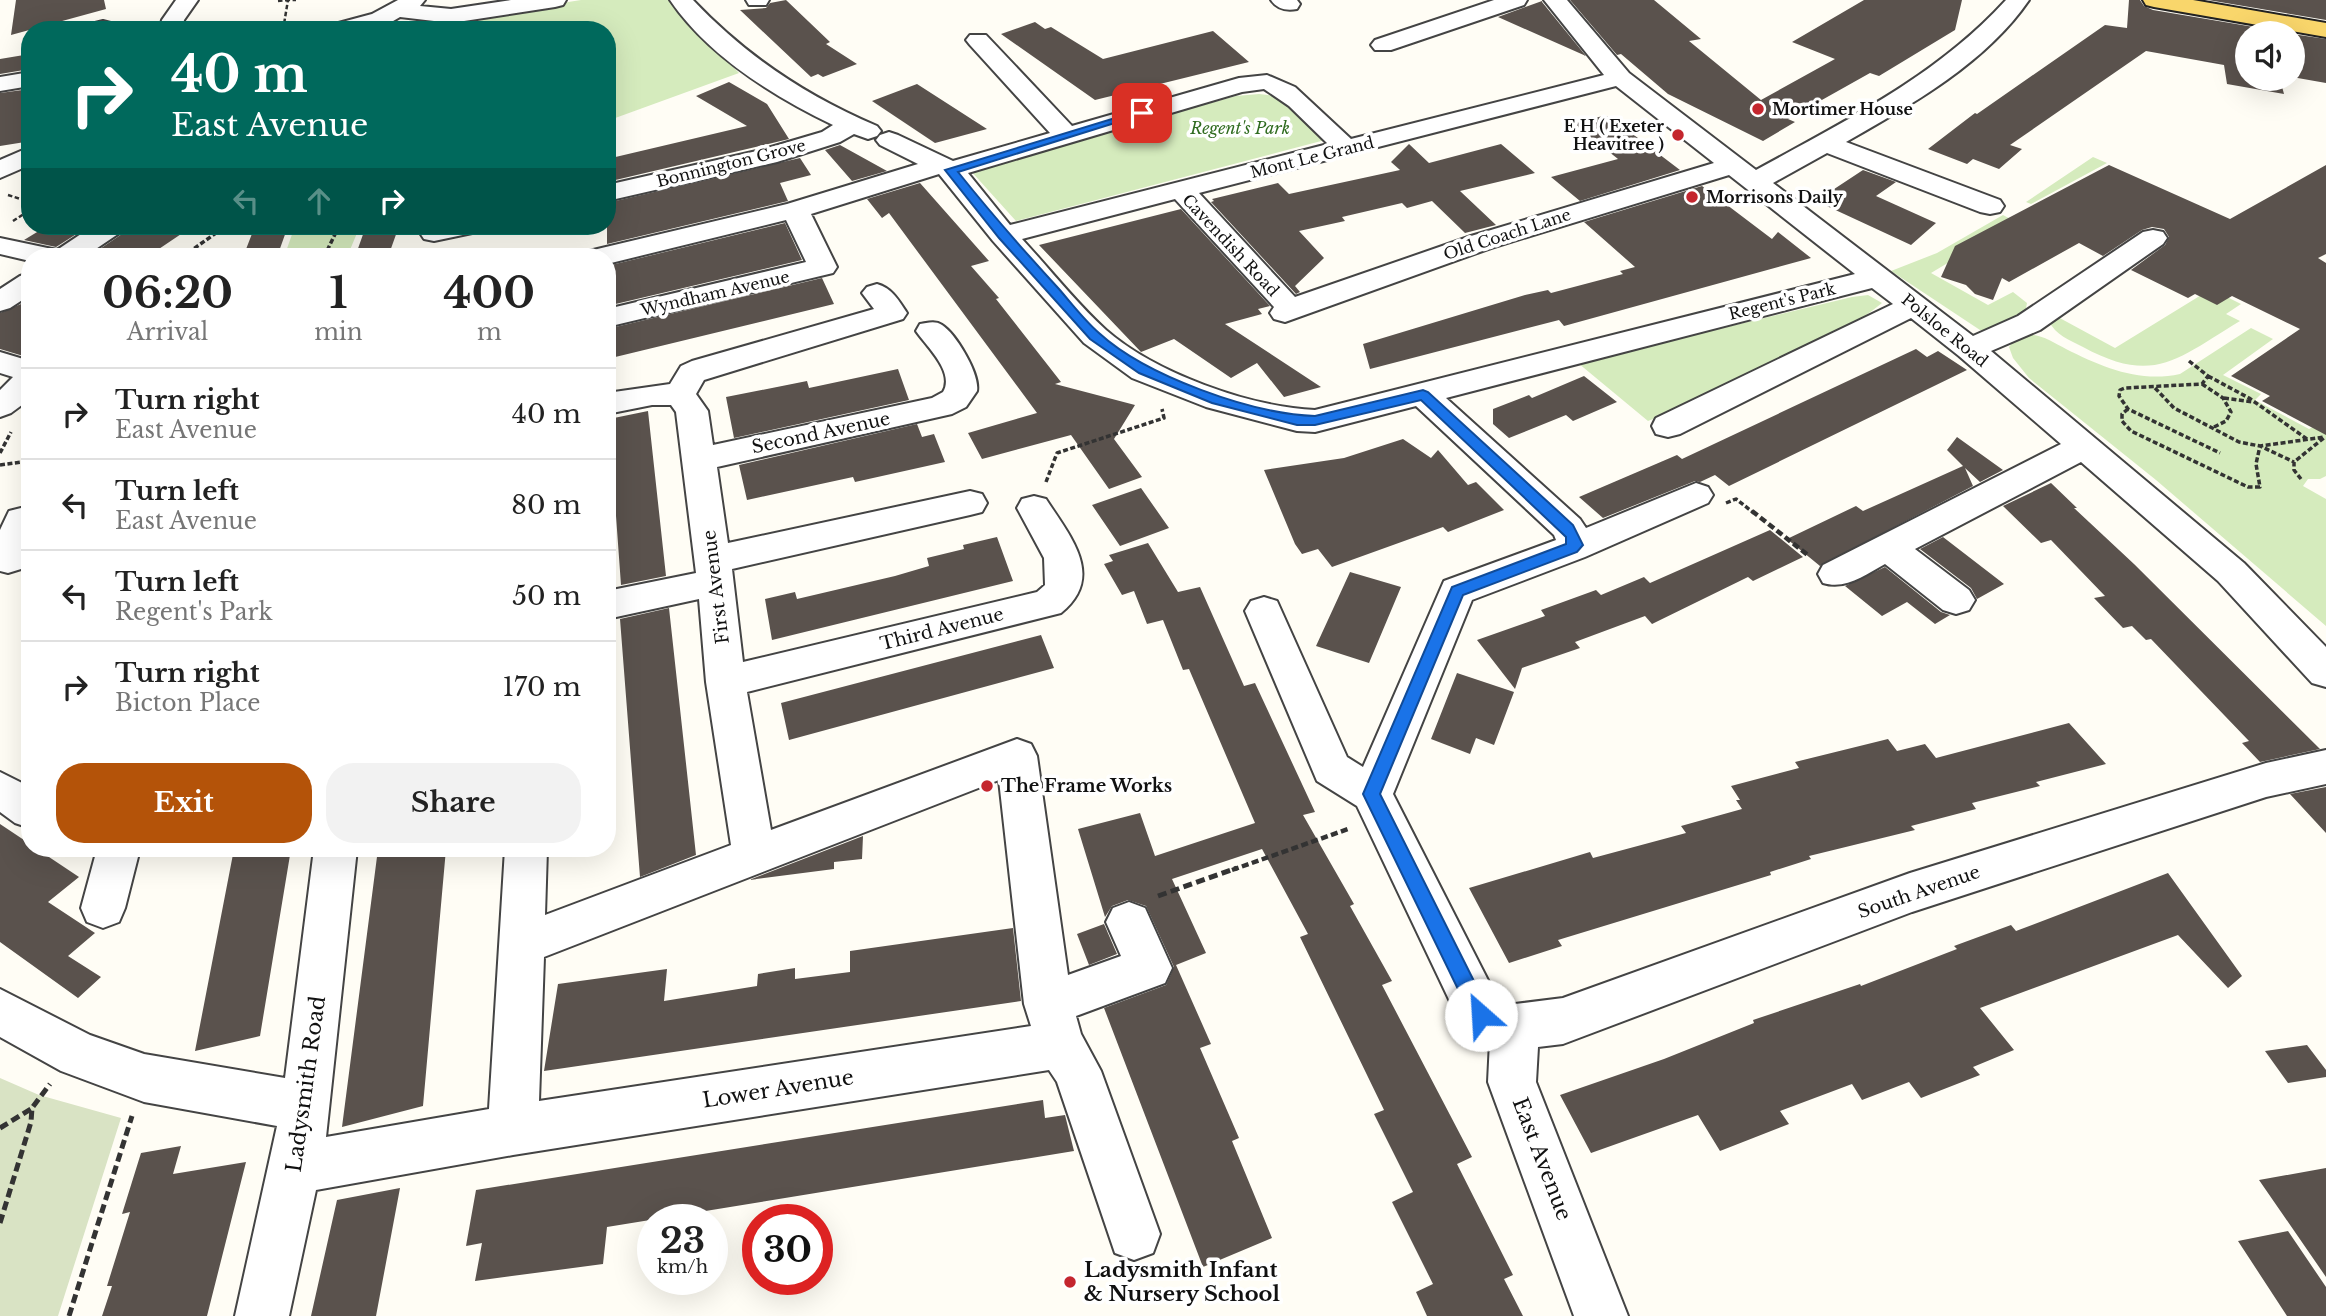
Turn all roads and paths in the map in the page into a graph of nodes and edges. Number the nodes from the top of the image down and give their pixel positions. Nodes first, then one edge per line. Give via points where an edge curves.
1 (187, 0) edge
2 (296, 0) edge
3 (555, 0) edge
4 (681, 0) edge
5 (1517, 0) edge
6 (1555, 0) edge
7 (2018, 0) edge
8 (2154, 0) edge
9 (278, 1) edge
10 (288, 1) edge
11 (407, 5) edge
12 (173, 21) edge
13 (284, 21) edge
14 (373, 21) edge
15 (448, 21) edge
16 (462, 21) edge
17 (2326, 30) edge
18 (978, 40) dead end
19 (1383, 45) dead end
20 (1620, 78) junction
21 (21, 80) edge
22 (0, 84) edge
23 (870, 132) junction
24 (1067, 136) junction
25 (1825, 142) junction
26 (1348, 149) junction
27 (21, 160) edge
28 (946, 168) junction
29 (0, 170) edge
30 (1743, 174) junction
31 (1180, 190) junction
32 (616, 191) edge
33 (0, 193) edge
34 (21, 199) edge
35 (1990, 206) dead end
36 (795, 210) junction
37 (98, 235) edge
38 (214, 235) edge
39 (1003, 235) junction
40 (2153, 238) dead end
41 (0, 246) edge
42 (79, 248) edge
43 (195, 248) edge
44 (21, 251) edge
45 (616, 253) edge
46 (1880, 277) junction
47 (21, 288) edge
48 (877, 293) dead end
49 (0, 302) edge
50 (1915, 305) junction
51 (1284, 307) joint
52 (616, 316) edge
53 (931, 331) dead end
54 (1970, 349) junction
55 (2189, 361) dead end
56 (0, 362) edge
57 (21, 369) edge
58 (2208, 376) junction
59 (2202, 384) junction
60 (2154, 388) junction
61 (21, 390) edge
62 (680, 394) junction
63 (1423, 395) junction
64 (2223, 398) junction
65 (616, 402) edge
66 (2254, 402) junction
67 (0, 406) edge
68 (2128, 409) junction
69 (1164, 418) dead end
70 (1668, 426) dead end
71 (2212, 428) junction
72 (2325, 437) edge
73 (2308, 439) junction
74 (2085, 446) junction
75 (2260, 446) junction
76 (2220, 453) dead end
77 (700, 459) junction
78 (21, 462) edge
79 (2294, 462) junction
80 (0, 465) edge
81 (2301, 479) dead end
82 (1689, 498) joint
83 (970, 503) dead end
84 (1034, 508) joint
85 (13, 512) edge
86 (1576, 545) junction
87 (1885, 546) junction
88 (8, 561) dead end
89 (714, 571) junction
90 (1836, 574) joint
91 (1956, 600) dead end
92 (616, 602) edge
93 (1264, 611) dead end
94 (2326, 672) edge
95 (726, 682) junction
96 (2326, 767) edge
97 (0, 790) edge
98 (21, 804) edge
99 (1378, 805) junction
100 (754, 855) junction
101 (101, 857) edge
102 (335, 857) edge
103 (526, 857) edge
104 (103, 908) dead end
105 (1138, 911) joint
106 (523, 944) junction
107 (0, 1012) edge
108 (1055, 1025) junction
109 (1516, 1027) junction
110 (144, 1078) junction
111 (306, 1106) junction
112 (0, 1128) edge
113 (513, 1130) junction
114 (295, 1168) junction
115 (0, 1223) edge
116 (1134, 1234) dead end
117 (69, 1316) edge
118 (262, 1316) edge
119 (1601, 1316) edge

1 - 12 street
2 - 10 path
3 - 16 street
4 - 23 street via 753,69 799,99
5 - 19 street
6 - 20 street, Polsloe Road
7 - 25 street, Old Coach Lane via 1991,31 1936,74
8 - 17 main road
9 - 10 path
10 - 13 path
11 - 14 street
11 - 15 street
18 - 24 street
20 - 26 street, Mont Le Grand
20 - 30 street, Polsloe Road
21 - 22 street
23 - 28 street
23 - 32 street, Bonnington Grove via 831,137
24 - 26 street via 1239,85 1267,82 1317,118
24 - 28 street
25 - 30 street, Old Coach Lane
25 - 35 street
26 - 31 street, Mont Le Grand
27 - 29 street
28 - 36 street
28 - 39 street, Regent's Park
30 - 46 street, Polsloe Road
30 - 51 street, Old Coach Lane via 1481,242
31 - 39 street, Mont Le Grand
31 - 51 street, Cavendish Road
33 - 34 path
36 - 45 street
36 - 52 street, Wyndham Avenue via 823,267
37 - 42 street
38 - 43 path
39 - 63 street, Regent's Park via 1095,337 1143,370 1217,400 1315,421
40 - 54 street via 2029,323
41 - 44 street
46 - 50 street, Polsloe Road
46 - 63 street, Regent's Park
47 - 49 street
48 - 62 street via 892,313 703,368 692,373
50 - 54 street, Polsloe Road
50 - 70 street
53 - 77 street, Second Avenue via 961,373 962,395 955,402
54 - 74 street, Polsloe Road
55 - 58 path
56 - 57 street
58 - 59 path
58 - 66 path
59 - 60 path
59 - 64 path
60 - 68 path via 2126,386 2120,390
60 - 71 path via 2174,408
61 - 67 street
62 - 65 street
62 - 77 street, First Avenue via 692,411
63 - 86 street via 1568,528
64 - 66 path
64 - 71 path via 2231,412 2226,421
66 - 73 path
68 - 75 path via 2122,421 2131,431 2248,487 2260,486 2255,458
68 - 76 path
69 - 84 path via 1057,453
71 - 75 path via 2239,442
72 - 73 path
72 - 79 path
73 - 75 path
74 - 87 street
74 - 94 street, Polsloe Road via 2231,572
75 - 79 path
77 - 89 street, First Avenue
78 - 80 path
79 - 81 path
82 - 86 street
82 - 90 path via 1707,510 1736,499
83 - 89 street
84 - 95 street, Third Avenue via 1065,560 1067,572 1062,593 1048,603
85 - 88 street
86 - 99 street via 1457,591
87 - 90 street
87 - 91 street
89 - 92 street
89 - 95 street, First Avenue
93 - 99 street via 1332,769
95 - 100 street, First Avenue
96 - 109 street, South Avenue via 2266,780 1910,893 1563,1021
97 - 98 street
99 - 105 path
99 - 109 street via 1481,1015
100 - 106 street
100 - 108 street via 1017,756
101 - 104 street
102 - 111 street, Ladysmith Road
103 - 106 street
105 - 108 street, Lower Avenue via 1149,968
106 - 113 street
107 - 110 street via 78,1054
108 - 113 street, Lower Avenue
108 - 116 street via 1077,1071
109 - 119 street, East Avenue via 1513,1082
110 - 111 street
110 - 117 path
111 - 114 street, Ladysmith Road
112 - 115 path via 32,1108
113 - 114 street, Lower Avenue
114 - 118 street, Ladysmith Road

